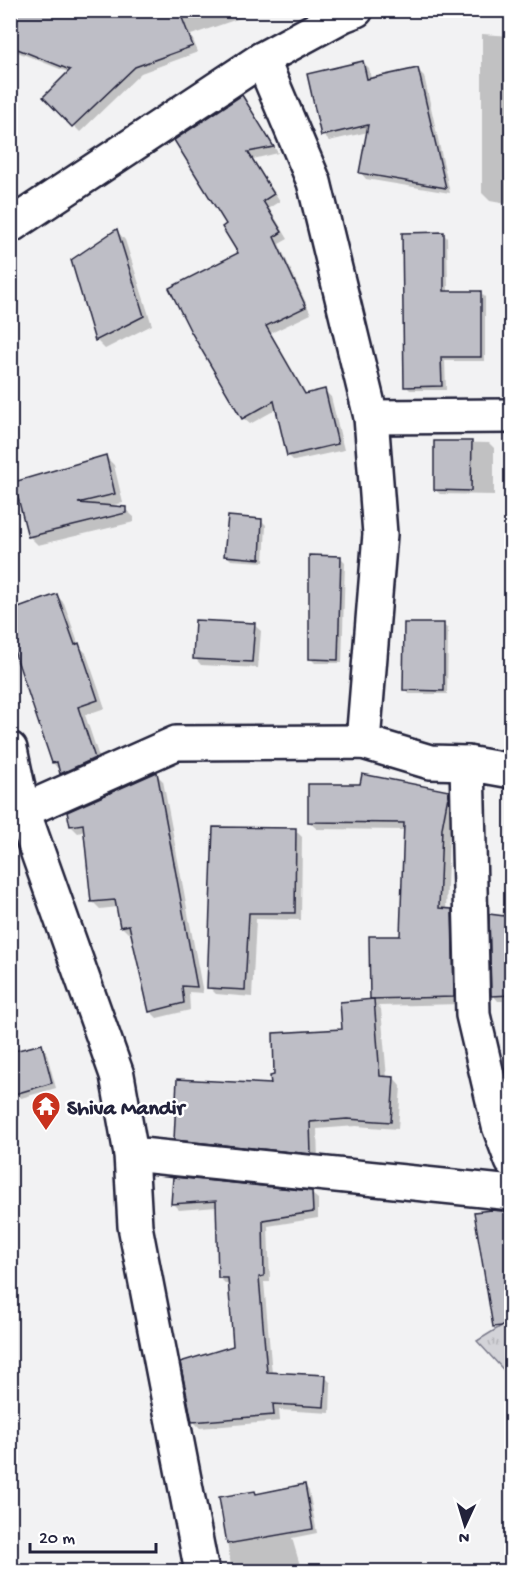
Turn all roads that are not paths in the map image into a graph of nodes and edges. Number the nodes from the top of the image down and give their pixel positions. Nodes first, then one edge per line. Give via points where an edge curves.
1 (356, 10) edge
2 (262, 59) junction
3 (10, 226) edge
4 (512, 416) edge
5 (371, 417) junction
6 (363, 742) junction
7 (10, 749) edge
8 (467, 763) junction
9 (512, 771) edge
10 (23, 811) junction
11 (131, 1154) junction
12 (512, 1161) edge
13 (512, 1193) edge
14 (202, 1572) edge

1 - 2 street
2 - 3 street
2 - 5 street via 314,182
4 - 5 street
5 - 6 street via 380,534
6 - 8 street via 430,762
6 - 10 street via 176,743
7 - 10 street
8 - 9 street
8 - 12 street via 473,1015 499,1126
10 - 11 street via 117,1075
11 - 13 street
11 - 14 street via 135,1226

